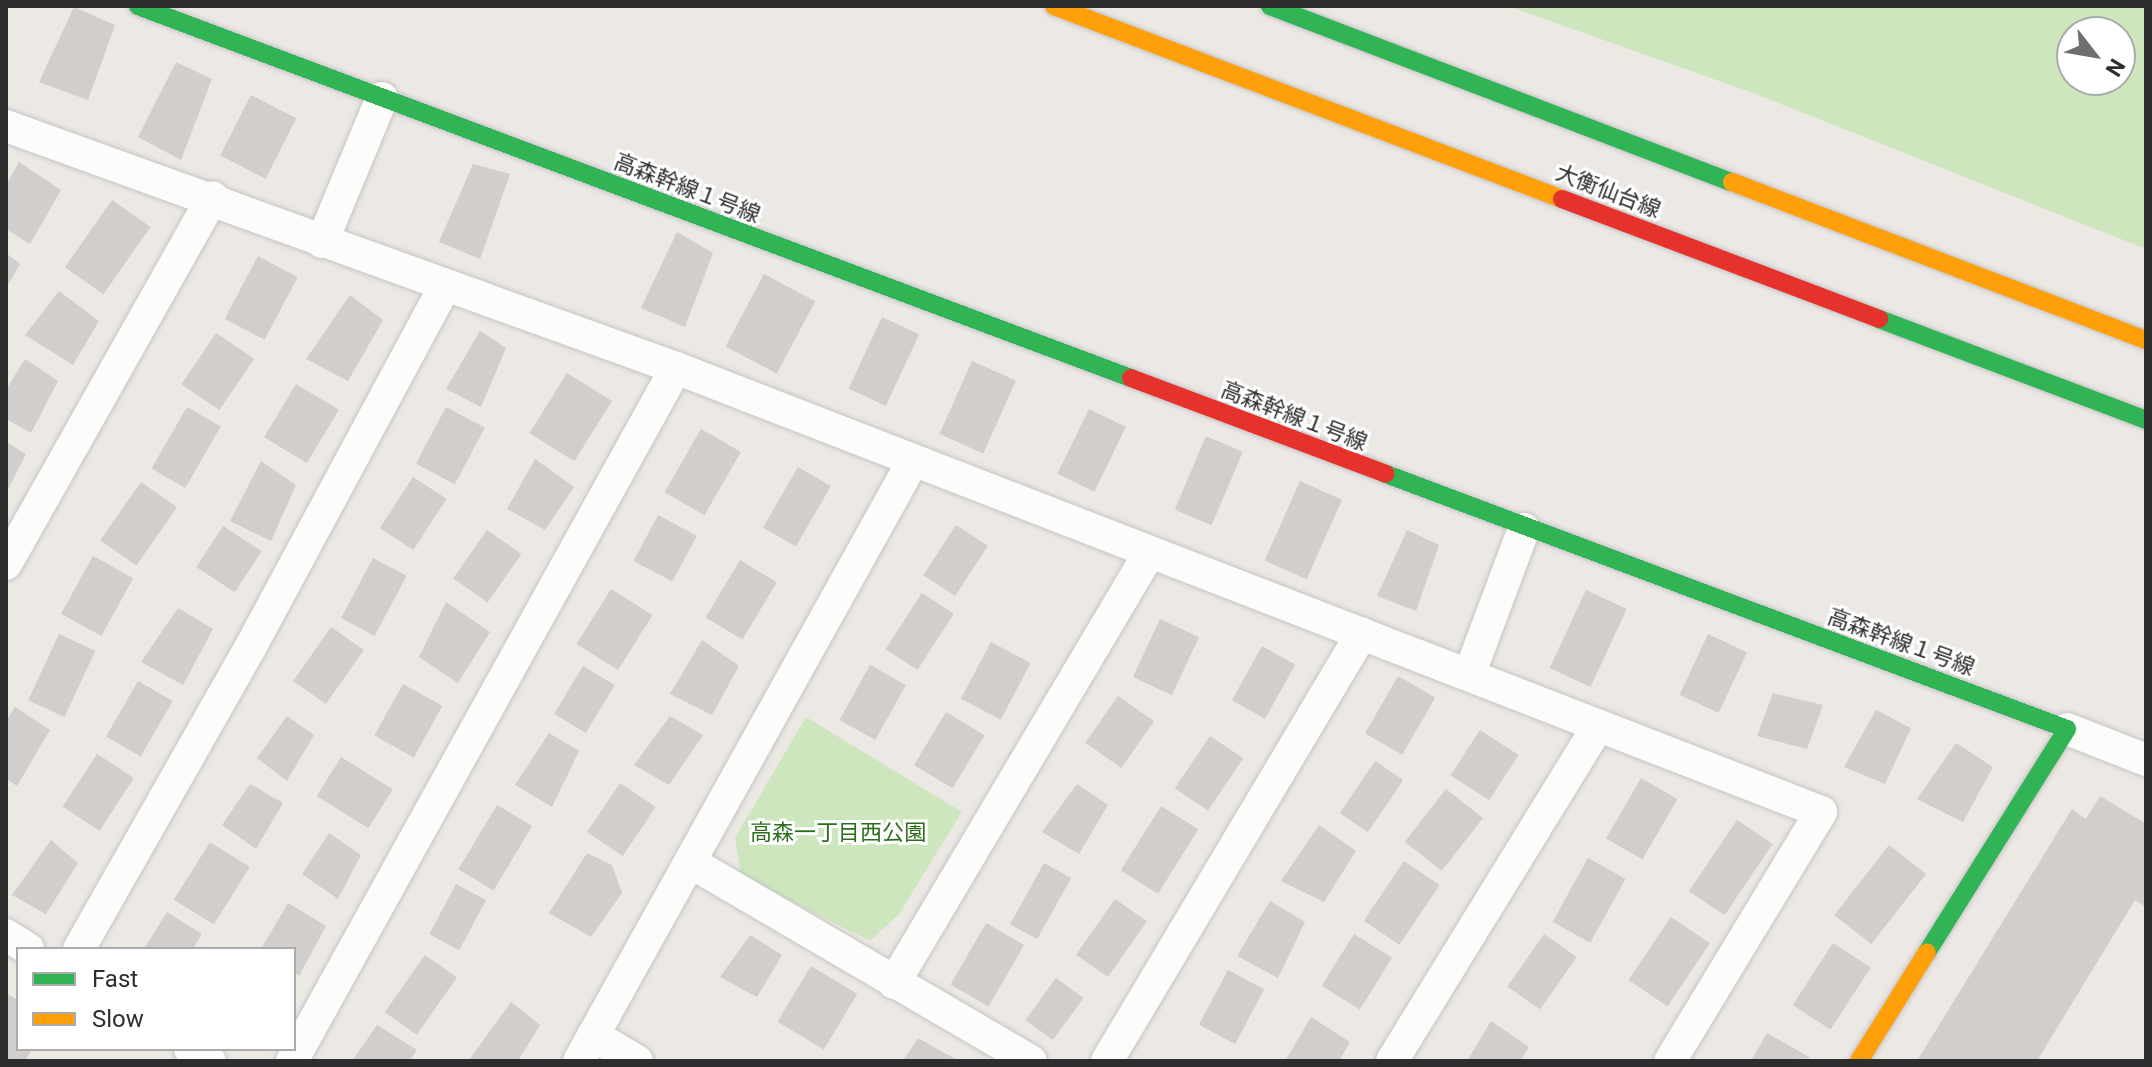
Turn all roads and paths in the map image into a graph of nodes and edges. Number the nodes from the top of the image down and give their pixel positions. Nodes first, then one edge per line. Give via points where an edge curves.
1 (138, 6) edge
2 (1054, 6) edge
3 (1270, 6) edge
4 (382, 98) junction
5 (6, 126) edge
6 (213, 197) junction
7 (322, 242) junction
8 (445, 286) junction
9 (2146, 340) edge
10 (676, 368) junction
11 (2146, 420) edge
12 (913, 461) junction
13 (1524, 529) junction
14 (1149, 554) junction
15 (6, 564) edge
16 (1362, 633) junction
17 (1469, 675) junction
18 (1598, 726) junction
19 (2067, 729) junction
20 (2146, 760) edge
21 (690, 862) junction
22 (6, 935) edge
23 (25, 947) edge
24 (80, 947) edge
25 (894, 983) junction
26 (586, 1048) edge
27 (292, 1061) edge
28 (637, 1061) edge
29 (1031, 1061) edge
30 (1107, 1061) edge
31 (1392, 1061) edge
32 (1670, 1061) edge
33 (1859, 1061) edge

1 - 4 street, 高森幹線１号線
2 - 11 street, 大衡仙台線
3 - 9 street
4 - 7 street
4 - 13 street, 高森幹線１号線
5 - 6 street
6 - 7 street
6 - 15 street
7 - 8 street
8 - 10 street
8 - 24 street via 250,648
10 - 12 street
10 - 27 street
12 - 14 street
12 - 21 street
13 - 17 street
13 - 19 street, 高森幹線１号線
14 - 16 street
14 - 25 street
16 - 17 street
16 - 30 street
17 - 18 street
18 - 31 street
18 - 32 street via 1821,812
19 - 20 street
19 - 33 street
21 - 25 street
21 - 26 street
22 - 23 street
25 - 29 street
26 - 28 street

